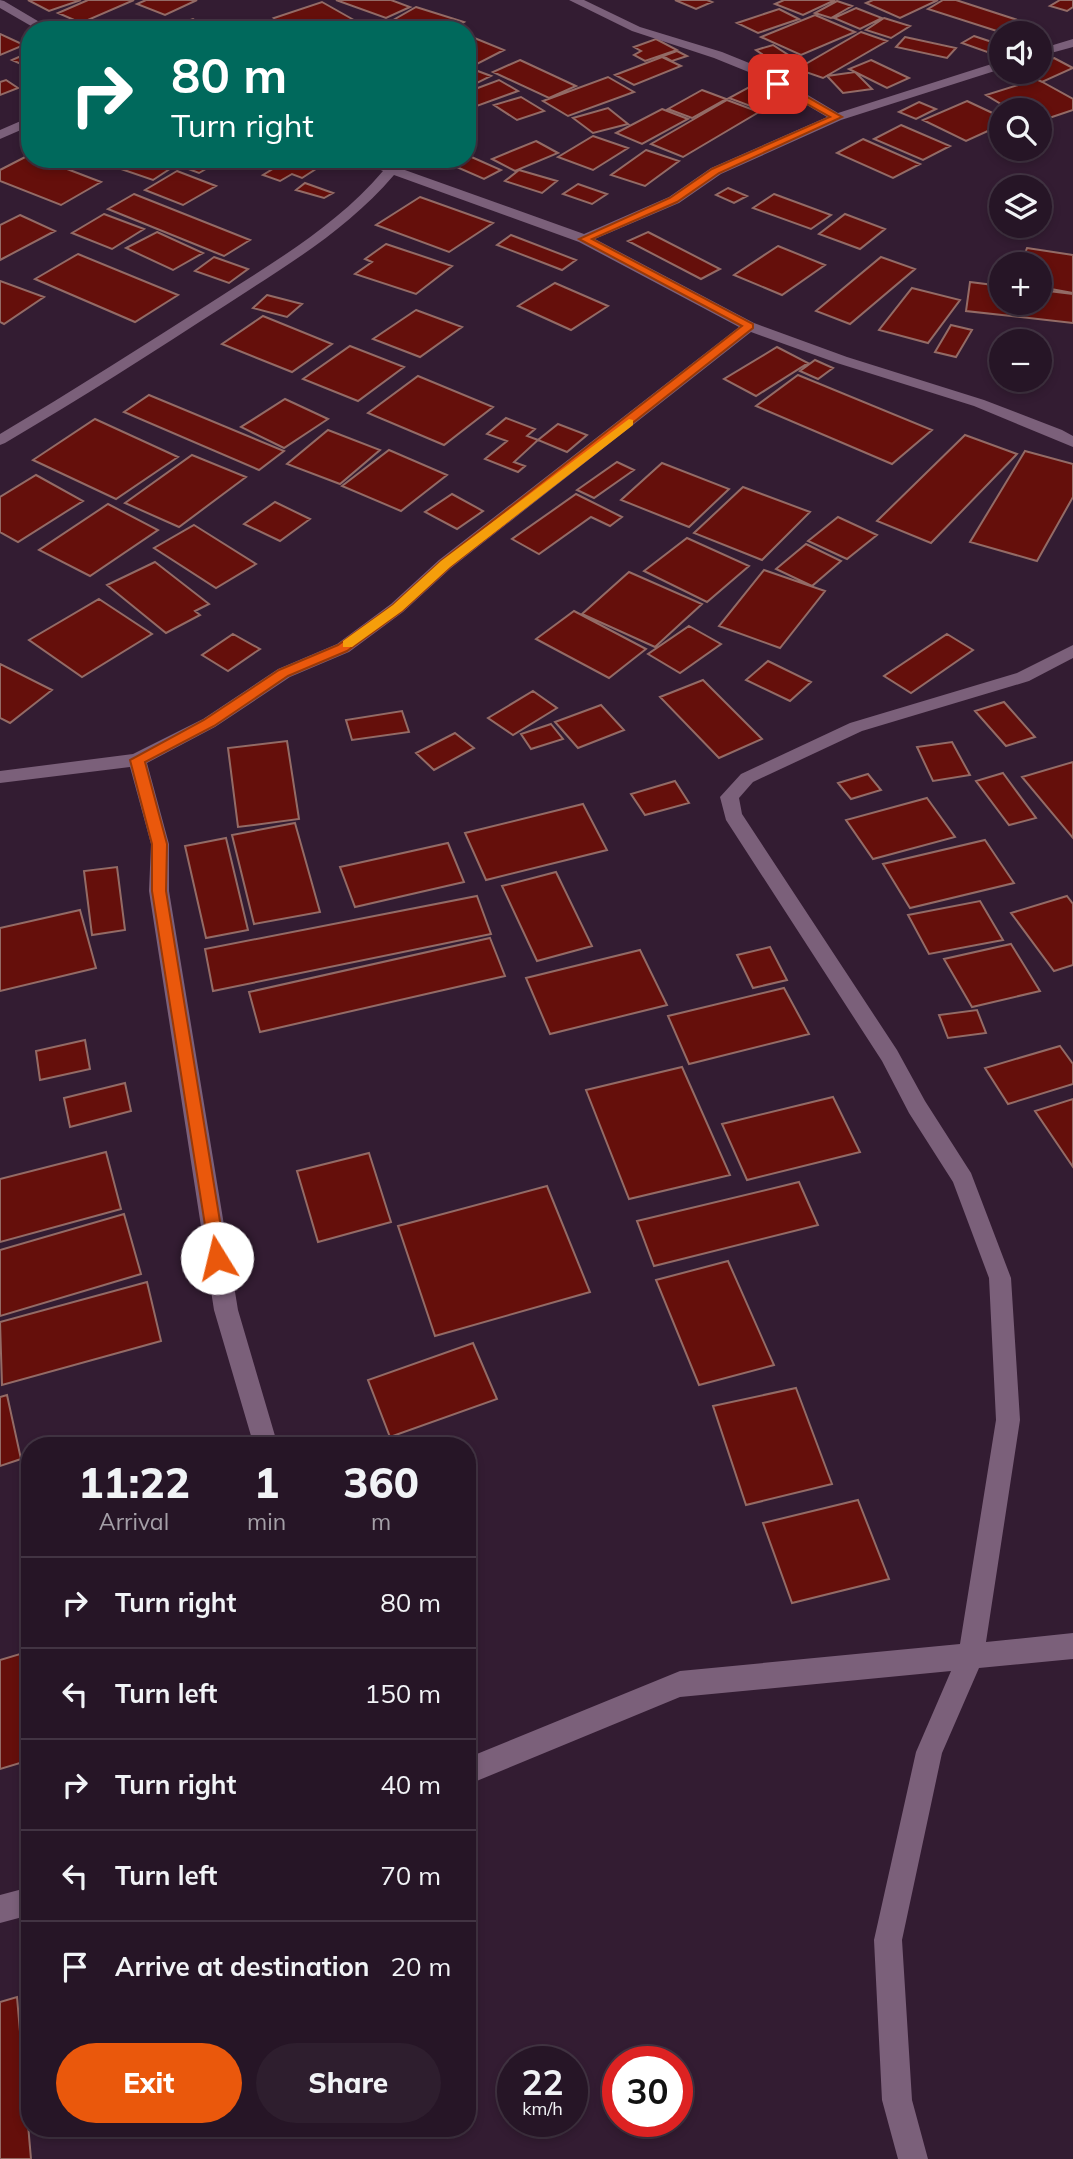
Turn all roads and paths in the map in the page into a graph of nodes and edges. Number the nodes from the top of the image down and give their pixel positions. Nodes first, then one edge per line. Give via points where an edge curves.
1 (575, 0) edge
2 (0, 3) edge
3 (31, 21) edge
4 (1073, 43) edge
5 (1052, 49) edge
6 (989, 69) edge
7 (837, 117) junction
8 (21, 125) edge
9 (0, 135) edge
10 (386, 168) edge
11 (391, 170) junction
12 (584, 239) junction
13 (749, 326) junction
14 (0, 440) edge
15 (1073, 442) edge
16 (1073, 651) edge
17 (137, 760) junction
18 (0, 777) edge
19 (263, 1437) edge
20 (1073, 1646) edge
21 (971, 1656) junction
22 (476, 1768) edge
23 (21, 1903) edge
24 (0, 1909) edge
25 (913, 2159) edge

1 - 7 street via 636,29 760,72
2 - 3 street
4 - 5 street
6 - 7 street
7 - 12 street via 716,171 674,200
8 - 9 street
10 - 11 street
11 - 12 street
11 - 14 street via 362,203 320,237
12 - 13 street
13 - 15 street via 979,403
13 - 17 street via 343,648 284,673 209,723
16 - 21 street via 1023,677 856,727 747,778 729,797 733,814 890,1056 963,1179 1000,1278 1008,1420
17 - 18 street
17 - 19 street via 160,844 159,891 226,1310
20 - 21 street
21 - 22 street via 680,1684
21 - 25 street via 929,1752 888,1940 897,2100
23 - 24 street

